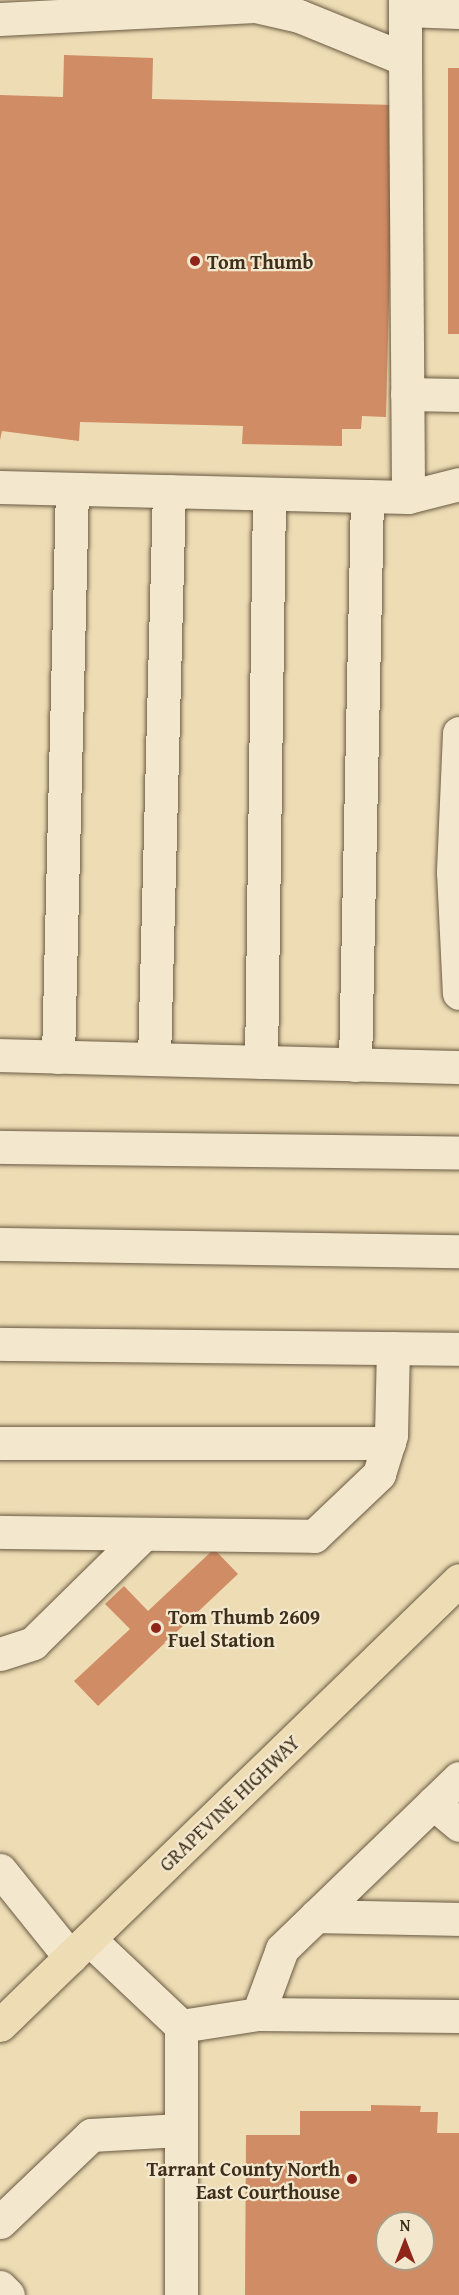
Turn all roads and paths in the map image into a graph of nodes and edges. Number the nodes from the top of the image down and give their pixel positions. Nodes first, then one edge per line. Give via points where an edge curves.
1 (405, 5) edge
2 (459, 12) edge
3 (0, 19) edge
4 (405, 59) junction
5 (407, 394) junction
6 (459, 395) edge
7 (459, 484) edge
8 (0, 487) edge
9 (72, 489) junction
10 (169, 491) junction
11 (269, 494) junction
12 (367, 496) junction
13 (408, 497) junction
14 (459, 734) edge
15 (459, 993) edge
16 (0, 1055) edge
17 (58, 1057) junction
18 (154, 1059) junction
19 (261, 1062) junction
20 (355, 1065) junction
21 (459, 1067) edge
22 (0, 1147) edge
23 (459, 1153) edge
24 (0, 1244) edge
25 (459, 1251) edge
26 (0, 1344) edge
27 (393, 1348) junction
28 (459, 1349) edge
29 (0, 1443) edge
30 (388, 1443) junction
31 (0, 1532) edge
32 (143, 1535) junction
33 (459, 1580) edge
34 (0, 1654) edge
35 (459, 1778) edge
36 (433, 1803) junction
37 (459, 1825) edge
38 (0, 1870) edge
39 (316, 1916) junction
40 (459, 1919) edge
41 (80, 1948) junction
42 (258, 2014) junction
43 (459, 2016) edge
44 (0, 2025) edge
45 (181, 2026) junction
46 (180, 2130) junction
47 (0, 2222) edge
48 (0, 2287) edge
49 (8, 2295) edge
50 (181, 2295) edge

1 - 2 lane
1 - 4 lane
3 - 4 lane via 255,6 299,16
4 - 5 lane
5 - 6 lane
5 - 13 lane
7 - 13 lane
8 - 9 lane
9 - 10 lane
9 - 17 lane
10 - 11 lane
10 - 18 lane
11 - 12 lane
11 - 19 lane
12 - 13 lane
12 - 20 lane
14 - 15 lane via 453,941
16 - 17 lane
17 - 18 lane
18 - 19 lane
19 - 20 lane
20 - 21 lane
22 - 23 lane
24 - 25 lane
26 - 27 lane
27 - 28 lane
27 - 30 lane
29 - 30 lane
30 - 32 lane via 379,1474 314,1536
31 - 32 lane
32 - 34 lane via 33,1643
33 - 41 main road, GRAPEVINE HIGHWAY
35 - 36 lane
36 - 37 lane
36 - 39 lane
38 - 41 lane
39 - 40 lane
39 - 42 lane via 282,1949
41 - 44 main road, GRAPEVINE HIGHWAY
41 - 45 lane
42 - 43 lane
42 - 45 lane
45 - 46 lane
46 - 47 lane via 91,2134
46 - 50 lane
48 - 49 lane

